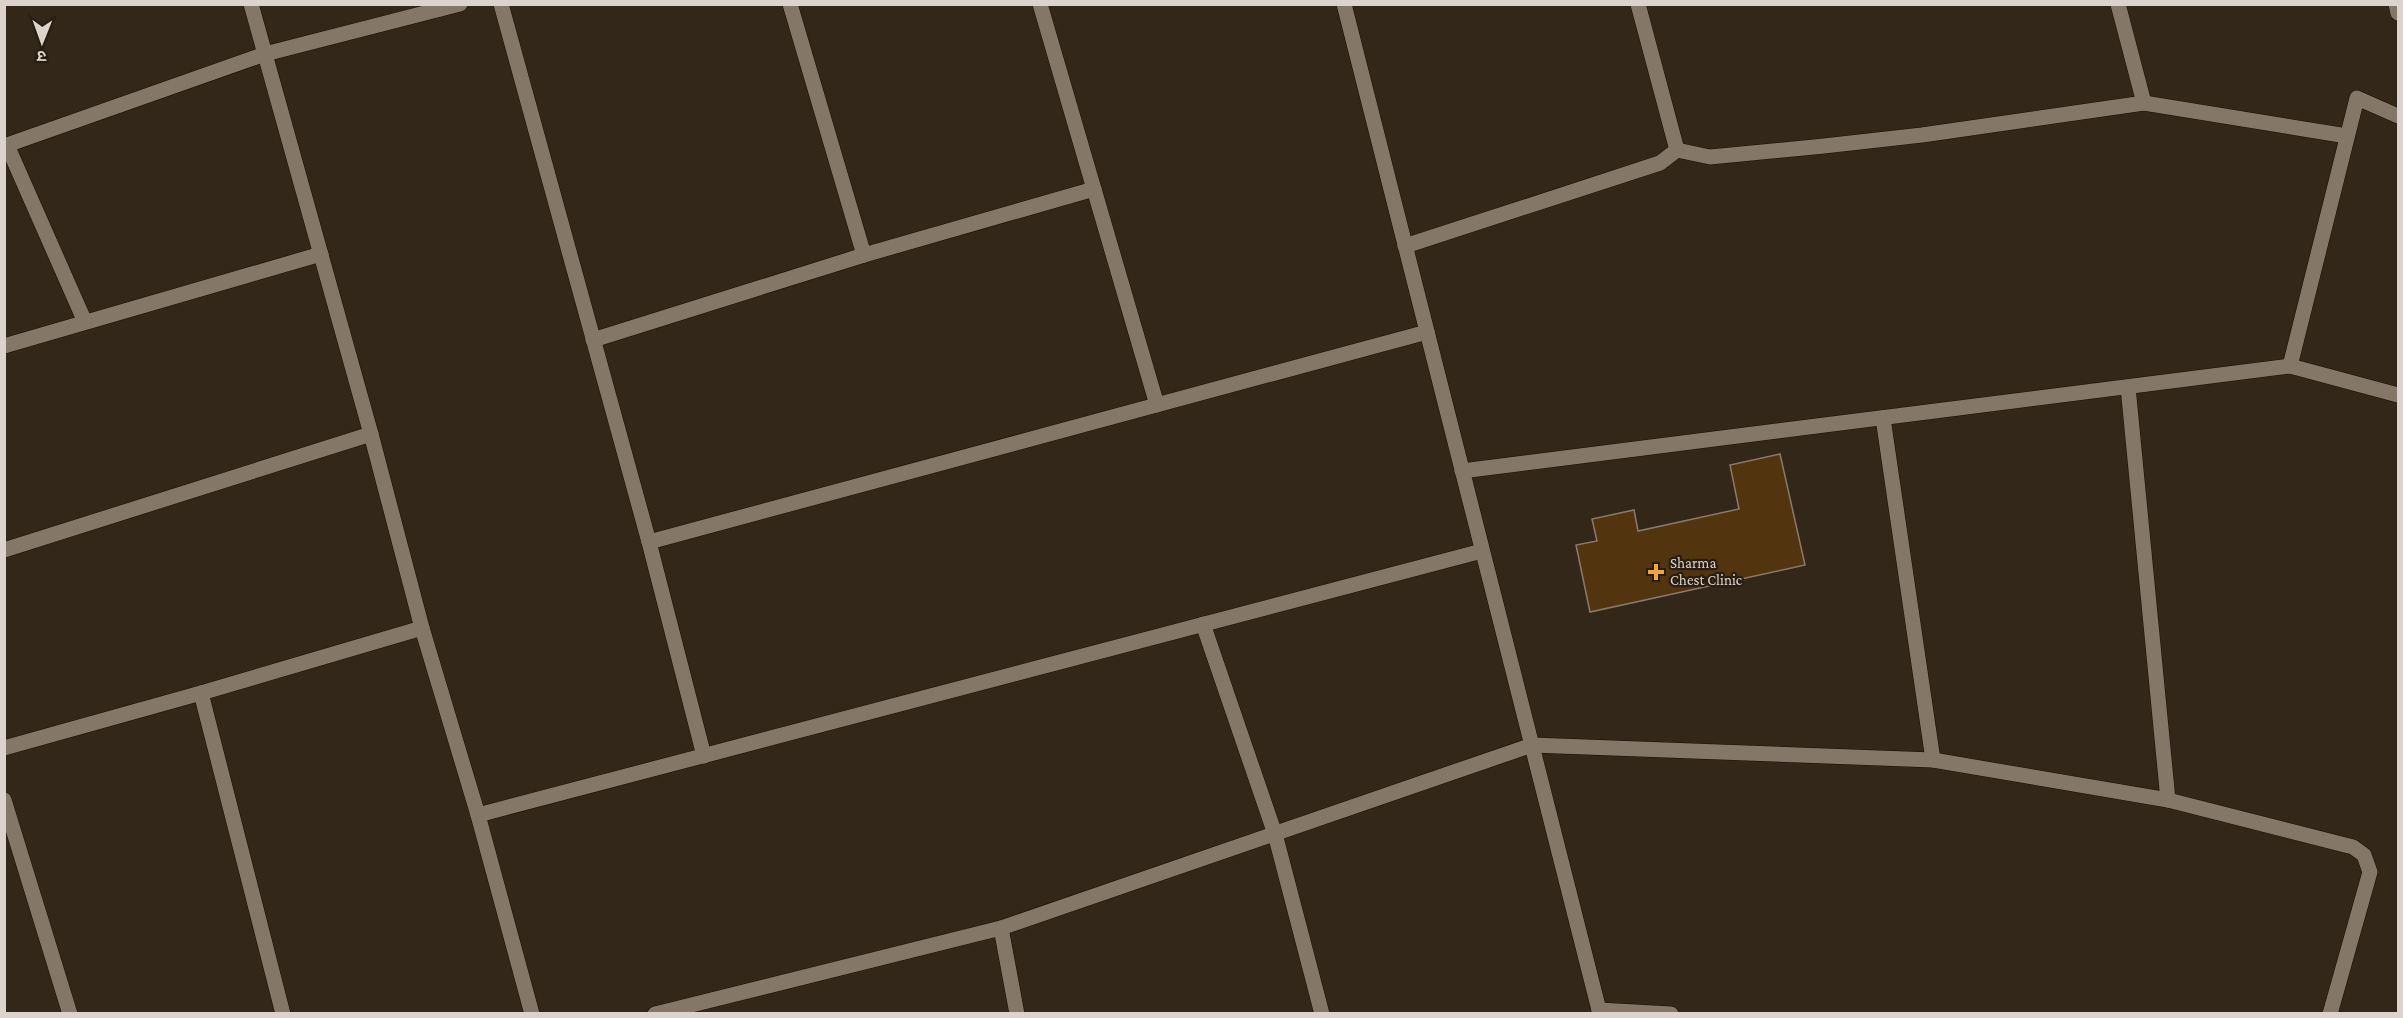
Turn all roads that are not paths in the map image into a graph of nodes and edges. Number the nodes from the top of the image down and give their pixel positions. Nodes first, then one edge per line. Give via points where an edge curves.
1 (251, 4) edge
2 (460, 4) edge
3 (501, 4) edge
4 (790, 4) edge
5 (1040, 4) edge
6 (1344, 4) edge
7 (1638, 4) edge
8 (2118, 4) edge
9 (2396, 4) edge
10 (2398, 13) edge
11 (265, 54) junction
12 (2144, 103) junction
13 (2398, 116) edge
14 (2348, 136) junction
15 (6, 145) edge
16 (1677, 150) junction
17 (1094, 189) junction
18 (1405, 246) junction
19 (321, 254) junction
20 (864, 255) junction
21 (85, 322) junction
22 (1427, 332) junction
23 (594, 340) junction
24 (4, 346) edge
25 (2290, 366) junction
26 (2128, 387) junction
27 (2398, 395) edge
28 (1157, 405) junction
29 (1883, 418) junction
30 (371, 434) junction
31 (1462, 471) junction
32 (649, 542) junction
33 (4, 550) edge
34 (1482, 551) junction
35 (1203, 624) junction
36 (422, 628) junction
37 (201, 693) junction
38 (1532, 746) junction
39 (4, 748) edge
40 (704, 756) junction
41 (1933, 760) junction
42 (4, 800) edge
43 (2168, 801) junction
44 (478, 815) junction
45 (1275, 834) junction
46 (1001, 928) junction
47 (1599, 1012) edge
48 (70, 1014) edge
49 (283, 1014) edge
50 (532, 1014) edge
51 (655, 1014) edge
52 (1017, 1014) edge
53 (1322, 1014) edge
54 (1671, 1014) edge
55 (2330, 1014) edge

1 - 11 street
2 - 11 street
3 - 23 street
4 - 20 street
5 - 17 street
6 - 18 street
7 - 16 street
8 - 12 street
9 - 10 street
11 - 15 street
11 - 19 street
12 - 14 street
12 - 16 street via 1922,135 1710,158
13 - 14 street via 2357,98
14 - 25 street
15 - 21 street
16 - 18 street via 1660,163
17 - 20 street
17 - 28 street
18 - 22 street
19 - 21 street
19 - 30 street
20 - 23 street
21 - 24 street
22 - 28 street
22 - 31 street
23 - 32 street
25 - 26 street
25 - 27 street
26 - 29 street
26 - 43 street
28 - 32 street
29 - 31 street
29 - 41 street
30 - 33 street
30 - 36 street
31 - 34 street
32 - 40 street
34 - 35 street
34 - 38 street
35 - 40 street
35 - 45 street
36 - 37 street
36 - 44 street
37 - 39 street
37 - 49 street
38 - 41 street
38 - 45 street
38 - 47 street
40 - 44 street
41 - 43 street
42 - 48 street
43 - 55 street via 2353,847 2364,855 2370,873
44 - 50 street
45 - 46 street
45 - 53 street
46 - 51 street
46 - 52 street
47 - 54 street

